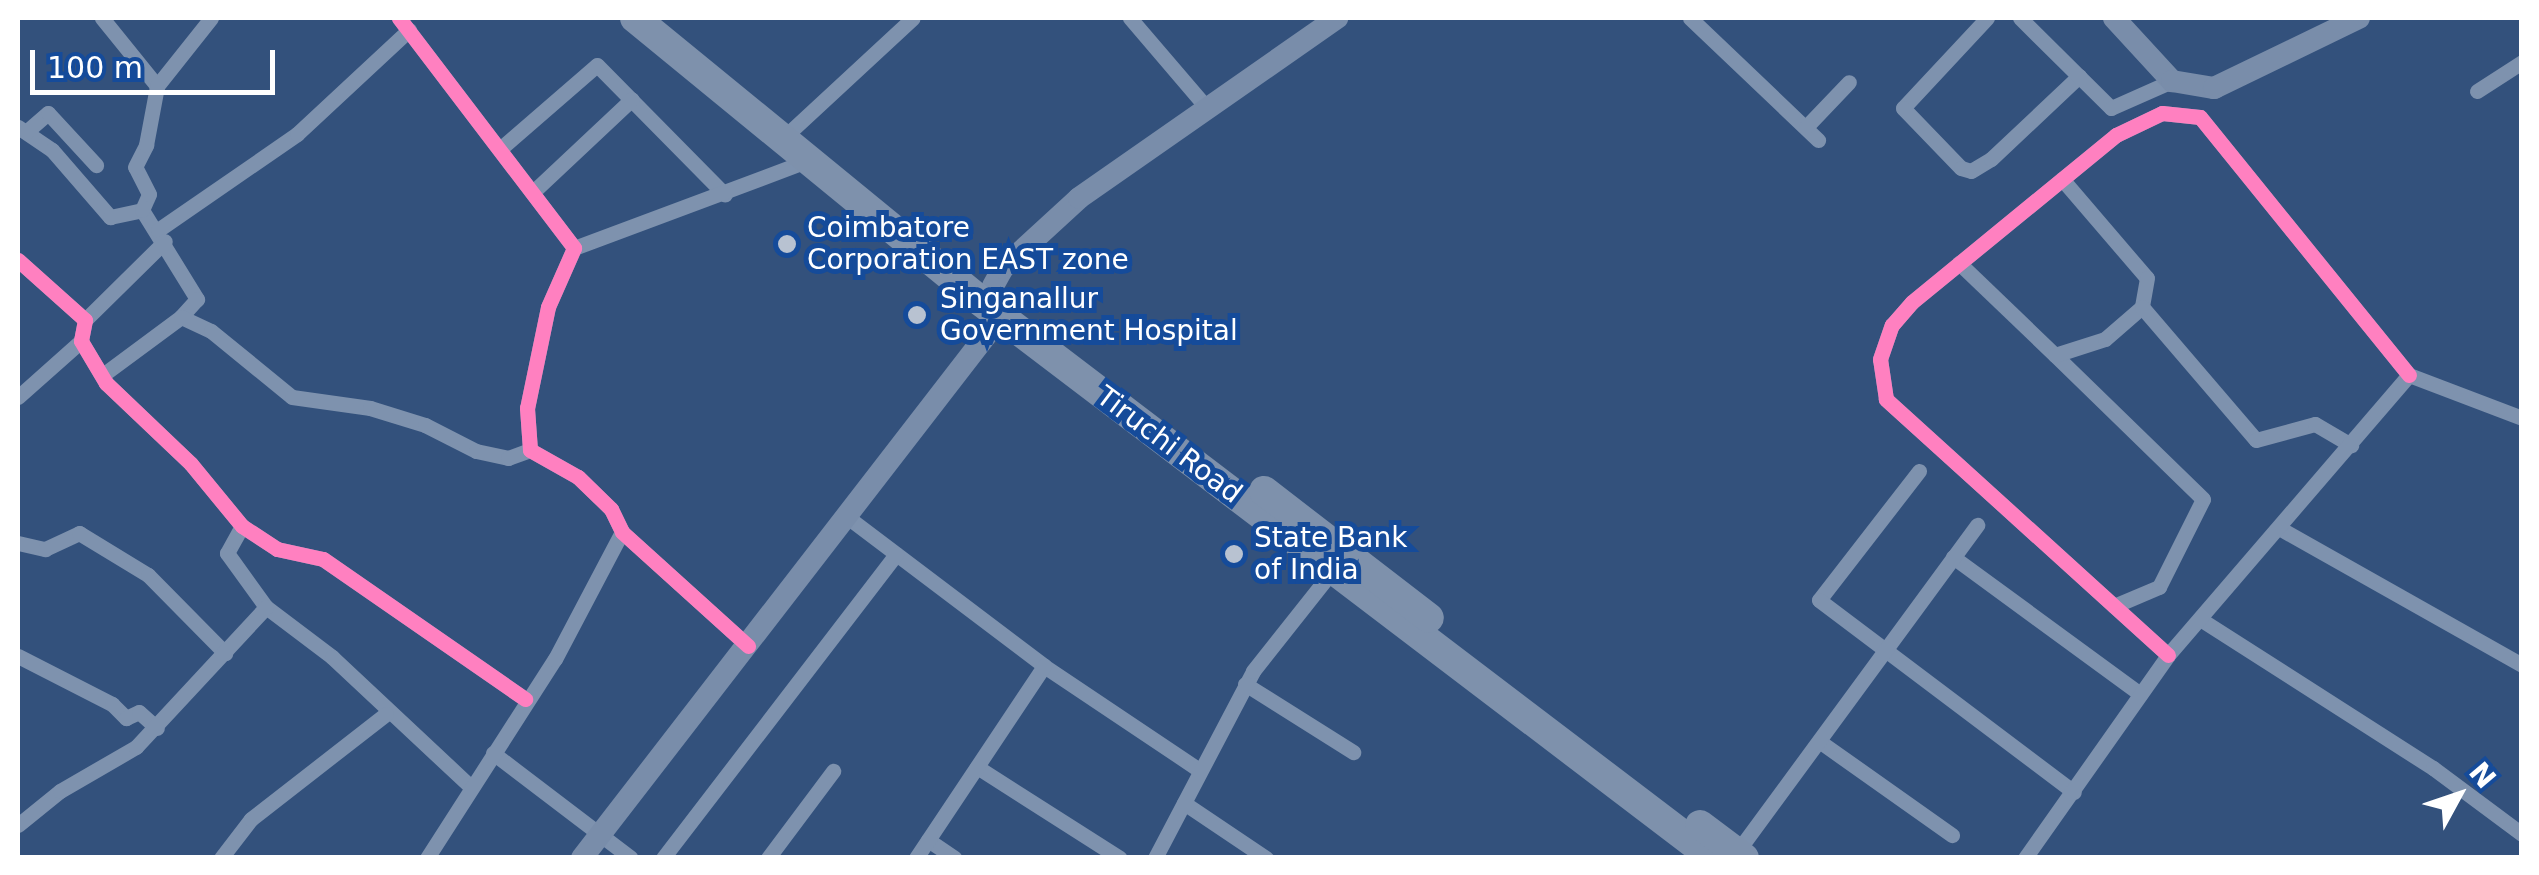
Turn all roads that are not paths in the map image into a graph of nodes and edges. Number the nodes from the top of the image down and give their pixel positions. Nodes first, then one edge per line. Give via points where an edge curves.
1 (102, 18) edge
2 (211, 18) edge
3 (635, 18) edge
4 (666, 18) edge
5 (913, 18) edge
6 (1130, 18) edge
7 (1337, 18) edge
8 (1690, 18) edge
9 (1986, 18) edge
10 (2020, 18) edge
11 (2114, 18) edge
12 (2358, 18) edge
13 (404, 24) edge
14 (2519, 68) edge
15 (2078, 76) junction
16 (1849, 82) dead end
17 (2172, 82) junction
18 (157, 86) junction
19 (2477, 91) dead end
20 (632, 99) junction
21 (1206, 107) junction
22 (1806, 127) junction
23 (792, 128) junction
24 (22, 130) edge
25 (1818, 140) dead end
26 (500, 149) junction
27 (804, 162) junction
28 (96, 165) dead end
29 (2062, 179) junction
30 (534, 191) junction
31 (725, 195) junction
32 (142, 210) junction
33 (162, 236) junction
34 (574, 248) junction
35 (18, 260) edge
36 (1960, 263) junction
37 (993, 286) junction
38 (2142, 307) junction
39 (180, 316) junction
40 (1001, 316) junction
41 (85, 320) junction
42 (81, 341) junction
43 (2055, 355) junction
44 (104, 374) junction
45 (2408, 376) junction
46 (18, 397) edge
47 (2522, 418) edge
48 (2351, 445) junction
49 (530, 450) junction
50 (1919, 471) dead end
51 (846, 516) junction
52 (1977, 525) dead end
53 (242, 526) junction
54 (2278, 528) junction
55 (622, 532) junction
56 (18, 543) edge
57 (896, 554) junction
58 (1953, 557) junction
59 (1333, 570) junction
60 (2114, 606) junction
61 (266, 607) junction
62 (2200, 619) junction
63 (748, 646) junction
64 (1885, 650) junction
65 (224, 653) junction
66 (2168, 655) junction
67 (18, 656) edge
68 (2522, 665) edge
69 (1044, 666) junction
70 (1246, 684) junction
71 (2140, 694) junction
72 (525, 700) junction
73 (386, 714) junction
74 (158, 728) junction
75 (1819, 741) junction
76 (1353, 752) dead end
77 (493, 753) junction
78 (977, 767) junction
79 (1198, 768) junction
80 (833, 771) dead end
81 (470, 786) junction
82 (2074, 792) junction
83 (1184, 803) junction
84 (18, 825) edge
85 (597, 834) junction
86 (2522, 834) edge
87 (1952, 836) dead end
88 (928, 840) junction
89 (1732, 856) edge
90 (221, 858) edge
91 (427, 858) edge
92 (582, 858) edge
93 (631, 858) edge
94 (662, 858) edge
95 (768, 858) edge
96 (916, 858) edge
97 (955, 858) edge
98 (1120, 858) edge
99 (1154, 858) edge
100 (1266, 858) edge
101 (2025, 858) edge

1 - 18 street
2 - 18 street
3 - 27 highway, Tiruchi Road
4 - 23 highway, Tiruchi Road
5 - 23 street
6 - 21 street
7 - 21 street
8 - 22 street
9 - 15 street via 1903,108 1961,168 1970,172 1992,159
10 - 15 street
11 - 17 street
12 - 17 street via 2214,88
13 - 26 street
13 - 33 street via 297,134
14 - 19 street
15 - 17 street via 2111,108
16 - 22 street
18 - 32 street via 135,167 149,194
20 - 26 street via 597,64
20 - 30 street
20 - 31 street
21 - 37 street via 1079,198 1003,268
22 - 25 street
23 - 37 highway, Tiruchi Road
24 - 28 street via 48,113
24 - 32 street via 52,150 110,217
26 - 30 street
27 - 31 street
27 - 40 highway, Tiruchi Road
29 - 36 street
29 - 38 street via 2147,278
29 - 45 street via 2116,135 2162,113 2200,117
30 - 34 street
31 - 34 street
32 - 33 street
33 - 39 street via 197,299
33 - 41 street
34 - 49 street via 548,306 527,408
35 - 41 street
36 - 43 street
36 - 60 street via 1892,325 1880,359 1886,398
37 - 89 highway, Tiruchi Road
38 - 43 street via 2105,339
38 - 48 street via 2256,440 2315,424
39 - 44 street
39 - 49 street via 211,331 292,397 370,408 508,458
40 - 51 street
40 - 59 highway, Tiruchi Road
41 - 42 street
42 - 44 street
42 - 46 street
43 - 60 street via 2203,499 2160,587
44 - 53 street via 119,399 192,464
45 - 47 street
45 - 48 street
48 - 54 street
49 - 55 street via 578,478
50 - 64 street via 1818,600
51 - 57 street
51 - 63 street
52 - 58 street
53 - 61 street via 227,553
53 - 72 street via 278,550 323,559
54 - 62 street
54 - 68 street
55 - 63 street
55 - 72 street via 555,659
56 - 65 street via 45,548 79,533 148,575
57 - 69 street
57 - 94 street
58 - 64 street
58 - 71 street
59 - 70 street
59 - 89 highway, Tiruchi Road
60 - 66 street
61 - 65 street
61 - 73 street via 332,657
62 - 66 street
62 - 86 street via 2433,768
63 - 85 street
64 - 75 street
64 - 82 street
65 - 74 street
66 - 71 street
67 - 74 street via 112,704 126,718 139,712
69 - 78 street
69 - 79 street
70 - 76 street
70 - 79 street
71 - 82 street
72 - 77 street
73 - 81 street
73 - 90 street via 251,819
74 - 84 street
75 - 87 street
75 - 89 street
77 - 81 street
77 - 85 street
78 - 88 street
78 - 98 street
79 - 83 street
80 - 95 street
81 - 91 street
82 - 101 street
83 - 99 street
83 - 100 street
85 - 92 street
85 - 93 street
88 - 96 street
88 - 97 street

